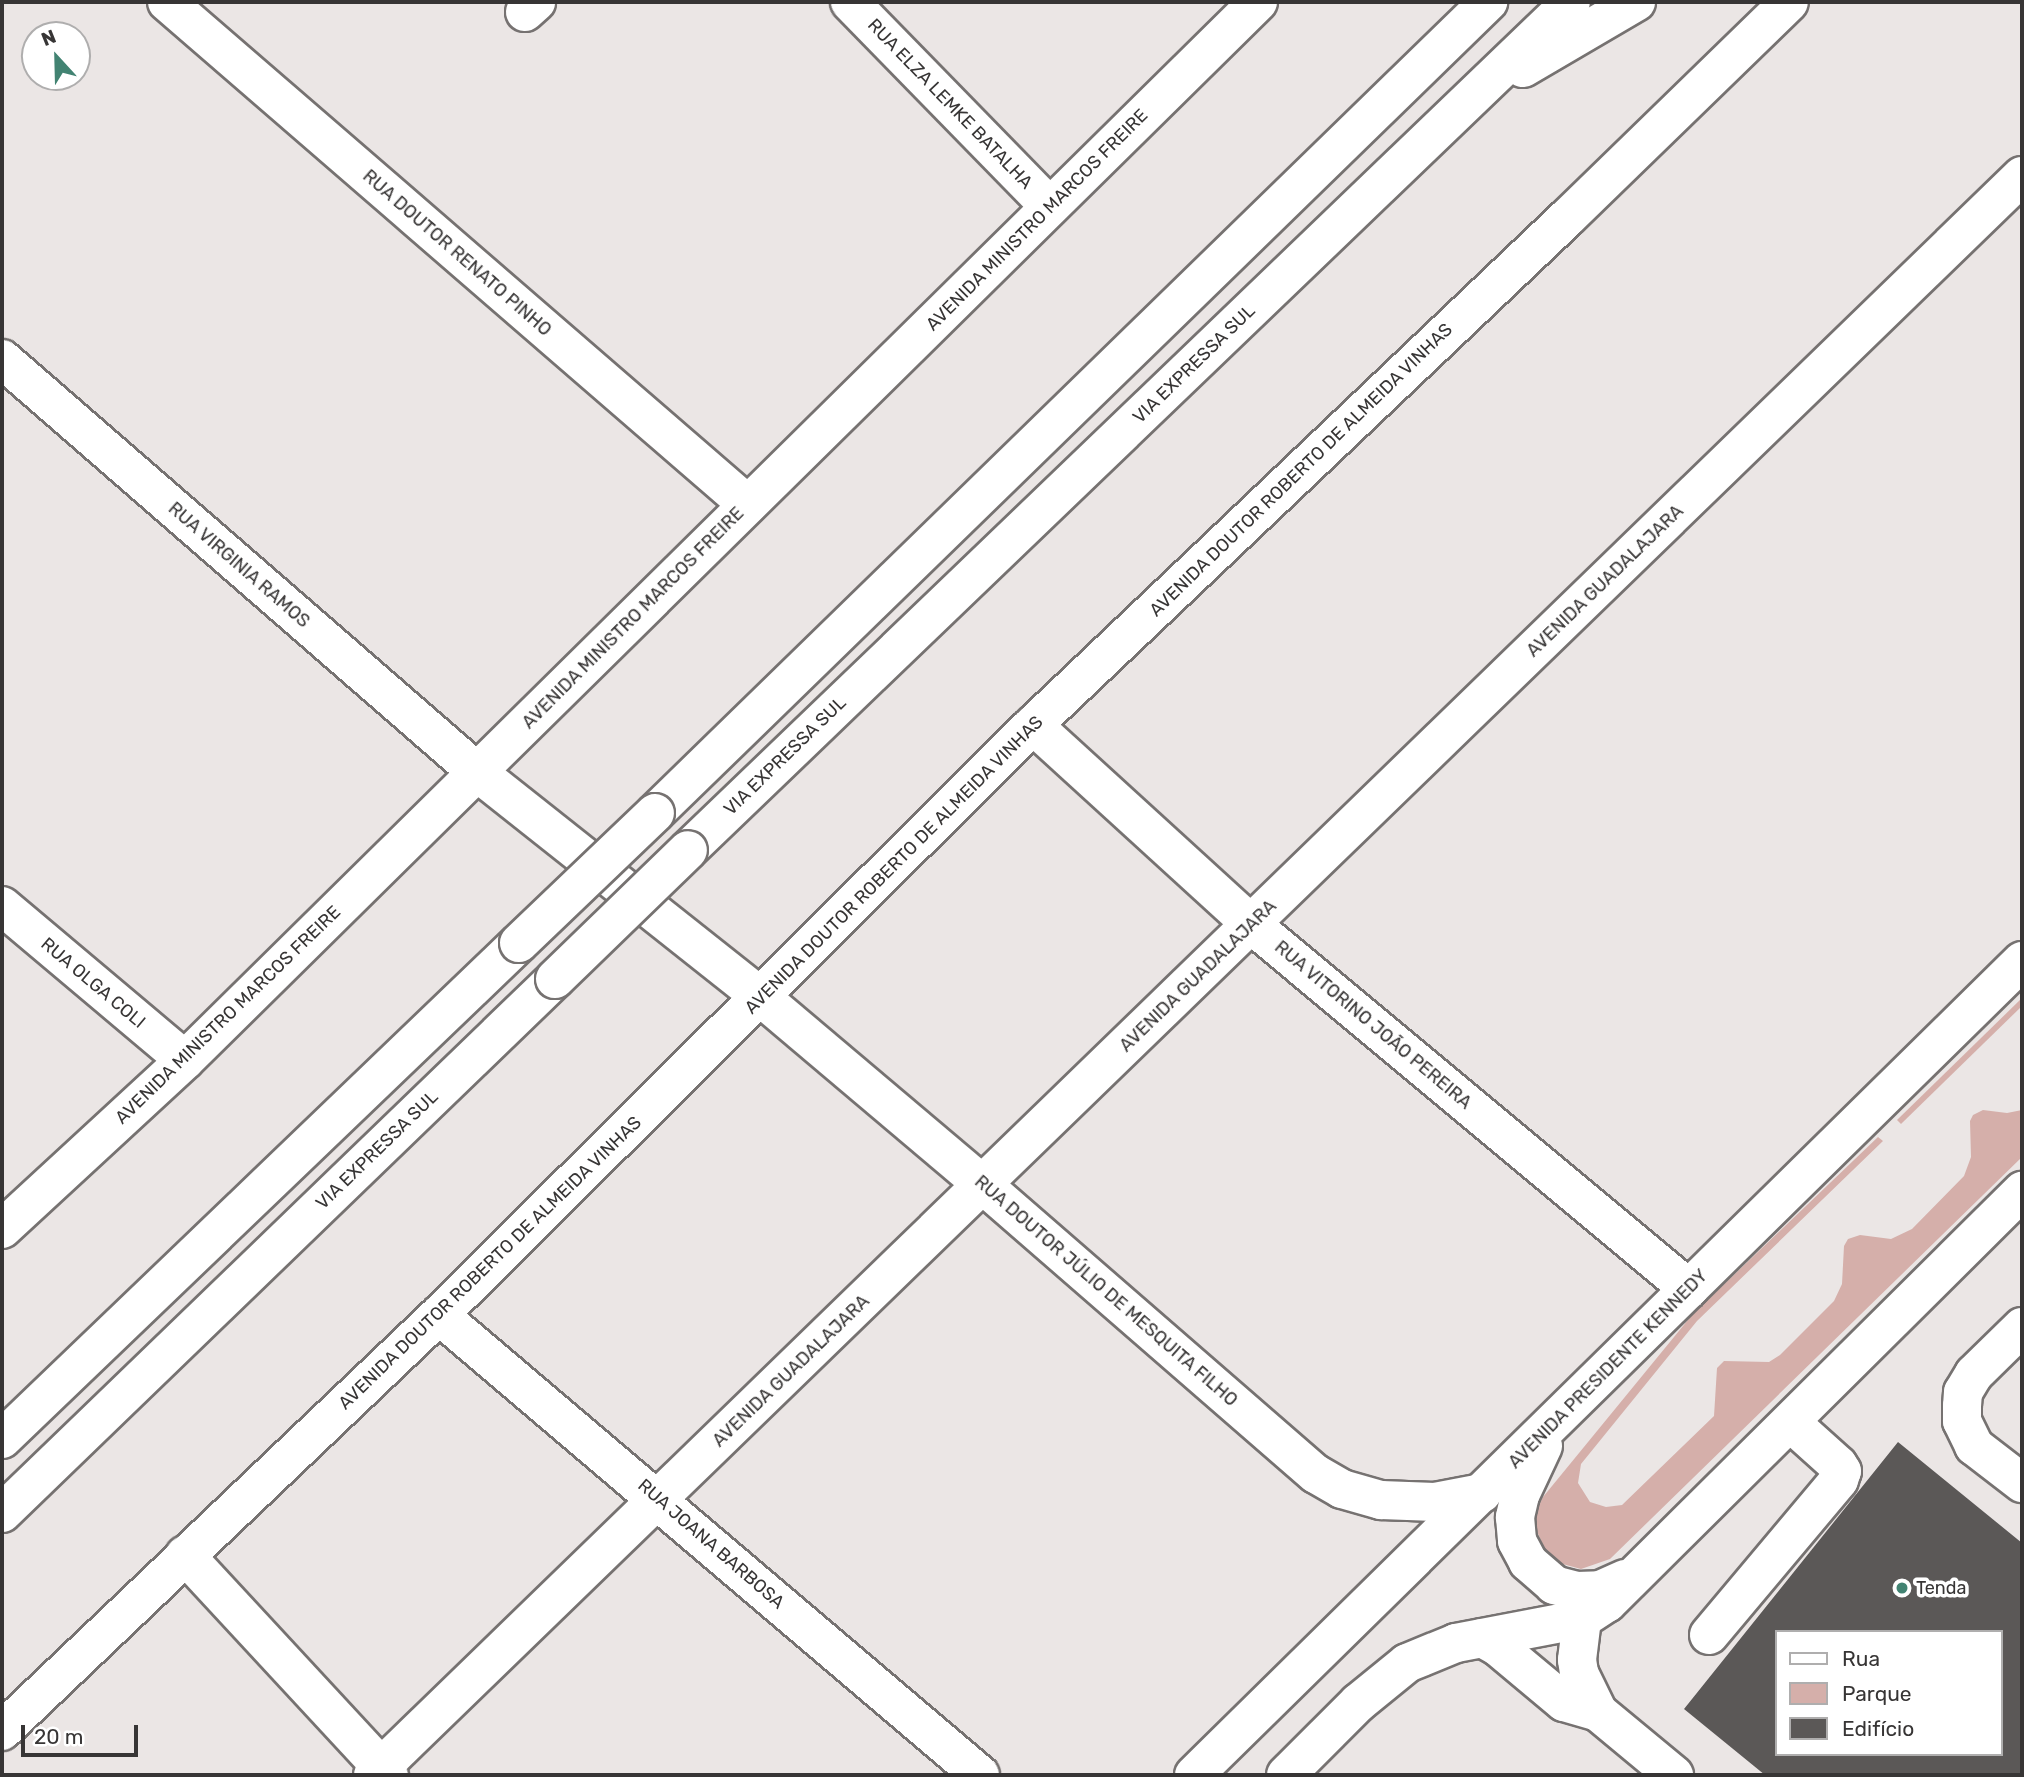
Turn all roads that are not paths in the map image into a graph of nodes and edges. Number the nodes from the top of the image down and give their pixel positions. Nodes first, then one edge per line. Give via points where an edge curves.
1 (167, 2) edge
2 (850, 2) edge
3 (1258, 2) edge
4 (1488, 2) edge
5 (1571, 2) edge
6 (1636, 2) edge
7 (1789, 2) edge
8 (1460, 17) edge
9 (1465, 103) junction
10 (2022, 176) edge
11 (1050, 207) junction
12 (2, 359) edge
13 (748, 505) junction
14 (1033, 725) junction
15 (477, 772) junction
16 (2, 906) edge
17 (1251, 924) junction
18 (2022, 961) edge
19 (761, 998) junction
20 (185, 1060) junction
21 (982, 1184) junction
22 (2022, 1191) edge
23 (2, 1229) edge
24 (1689, 1289) junction
25 (439, 1315) junction
26 (2022, 1327) edge
27 (1790, 1422) junction
28 (1553, 1423) junction
29 (2, 1439) edge
30 (2022, 1483) edge
31 (1482, 1493) junction
32 (658, 1499) junction
33 (2, 1513) edge
34 (185, 1555) junction
35 (1636, 1574) junction
36 (1582, 1619) junction
37 (1709, 1635) dead end
38 (1482, 1638) junction
39 (1598, 1713) junction
40 (2, 1731) edge
41 (381, 1772) edge
42 (980, 1775) edge
43 (1194, 1775) edge
44 (1286, 1775) edge
45 (1674, 1775) edge

1 - 13 main road, RUA DOUTOR RENATO PINHO
2 - 11 main road, RUA ELZA LEMKE BATALHA
3 - 11 main road, AVENIDA MINISTRO MARCOS FREIRE
4 - 8 main road
5 - 9 main road, VIA EXPRESSA SUL
6 - 9 main road
7 - 14 main road, AVENIDA DOUTOR ROBERTO DE ALMEIDA VINHAS
8 - 29 main road, bridge via 655,813
9 - 33 main road, VIA EXPRESSA SUL, bridge
10 - 17 main road, AVENIDA GUADALAJARA
11 - 13 main road, AVENIDA MINISTRO MARCOS FREIRE
12 - 15 main road, RUA VIRGINIA RAMOS
13 - 15 main road, AVENIDA MINISTRO MARCOS FREIRE
14 - 17 main road, RUA VITORINO JOÃO PEREIRA
14 - 19 main road, AVENIDA DOUTOR ROBERTO DE ALMEIDA VINHAS
15 - 19 main road, RUA VIRGINIA RAMOS
15 - 20 main road, AVENIDA MINISTRO MARCOS FREIRE
16 - 20 main road, RUA OLGA COLI
17 - 21 main road, AVENIDA GUADALAJARA
17 - 24 main road, RUA VITORINO JOÃO PEREIRA
18 - 24 main road, AVENIDA PRESIDENTE KENNEDY
19 - 21 main road, RUA DOUTOR JÚLIO DE MESQUITA FILHO
19 - 25 main road, AVENIDA DOUTOR ROBERTO DE ALMEIDA VINHAS
20 - 23 main road, AVENIDA MINISTRO MARCOS FREIRE
21 - 31 main road, RUA DOUTOR JÚLIO DE MESQUITA FILHO via 1316,1474 1362,1496 1406,1503
21 - 32 main road, AVENIDA GUADALAJARA
22 - 27 main road
24 - 28 main road, AVENIDA PRESIDENTE KENNEDY
25 - 32 main road, RUA JOANA BARBOSA
25 - 34 main road, AVENIDA DOUTOR ROBERTO DE ALMEIDA VINHAS
26 - 30 main road via 1974,1374 1963,1392 1962,1406 1962,1422 1974,1446
27 - 35 main road
27 - 37 main road via 1838,1465 1842,1472 1839,1480
28 - 31 main road, AVENIDA PRESIDENTE KENNEDY
28 - 35 main road via 1517,1506 1515,1529 1522,1552 1544,1578 1577,1591 1600,1590
31 - 43 main road, AVENIDA PRESIDENTE KENNEDY
32 - 41 main road, AVENIDA GUADALAJARA
32 - 42 main road, RUA JOANA BARBOSA
34 - 40 main road, AVENIDA DOUTOR ROBERTO DE ALMEIDA VINHAS
34 - 41 main road
35 - 36 main road via 1607,1603
36 - 38 main road
36 - 39 main road via 1579,1673
38 - 39 main road via 1564,1702
38 - 44 main road via 1407,1663
39 - 45 main road

